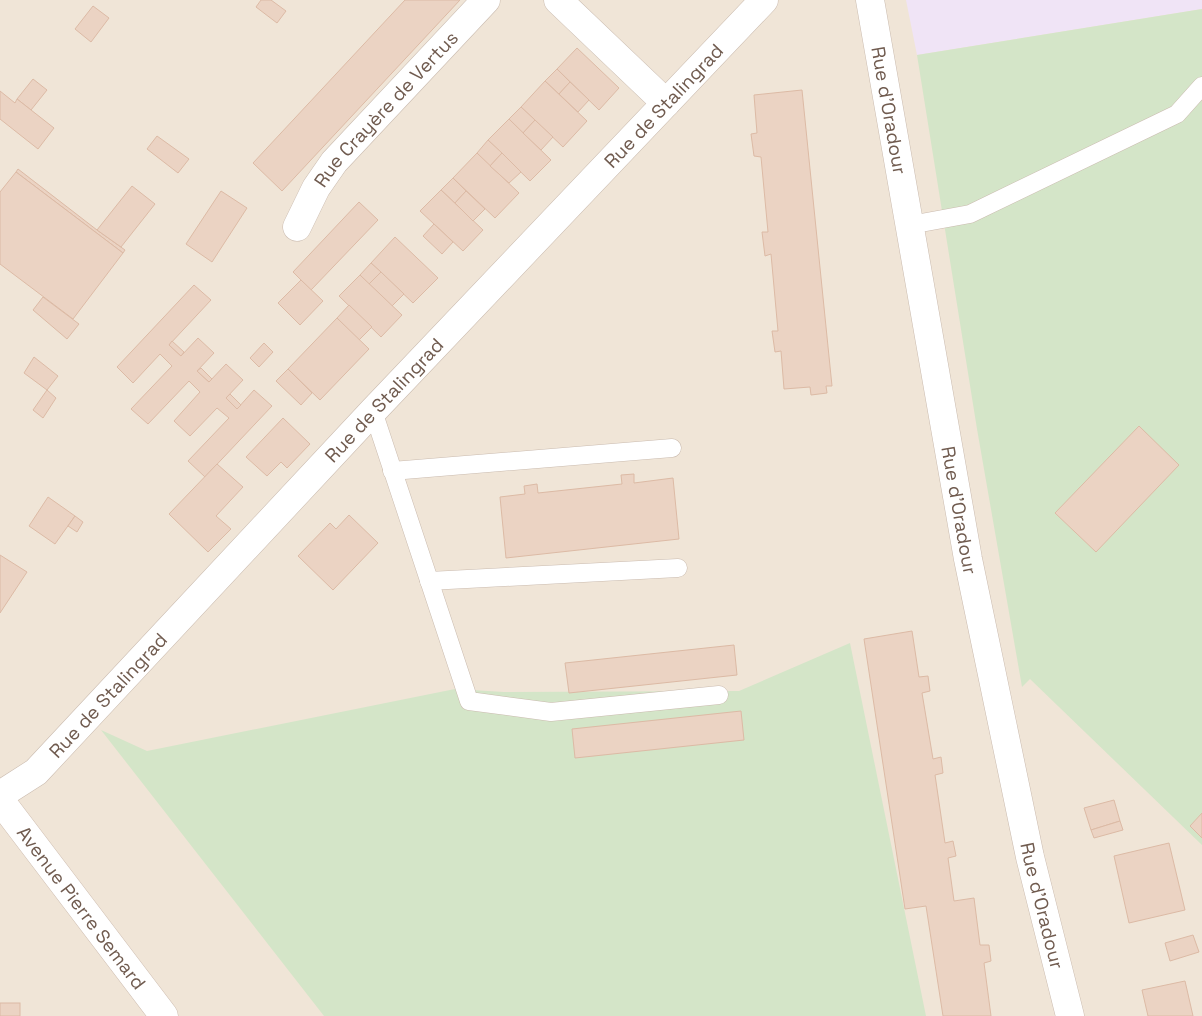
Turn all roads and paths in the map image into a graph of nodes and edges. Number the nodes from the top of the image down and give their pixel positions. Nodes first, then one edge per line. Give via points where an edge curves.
1 (486, 0) edge
2 (558, 0) edge
3 (764, 0) edge
4 (870, 0) edge
5 (1202, 86) edge
6 (666, 103) junction
7 (910, 225) junction
8 (297, 227) dead end
9 (373, 411) junction
10 (672, 448) dead end
11 (392, 471) junction
12 (678, 568) dead end
13 (429, 581) junction
14 (719, 695) dead end
15 (0, 795) edge
16 (0, 800) edge
17 (164, 1016) edge
18 (1070, 1016) edge

1 - 8 street, Rue Crayère de Vertus via 334,162 316,188
2 - 6 street
3 - 6 street, Rue de Stalingrad
4 - 7 street, Rue d'Oradour
5 - 7 lane via 1178,114 970,214
6 - 9 street, Rue de Stalingrad
7 - 18 street, Rue d'Oradour via 968,559 1030,857
9 - 11 lane
9 - 15 street, Rue de Stalingrad via 36,772
10 - 11 lane
11 - 13 lane
12 - 13 lane
13 - 14 lane via 469,701 551,712
16 - 17 street, Avenue Pierre Semard

